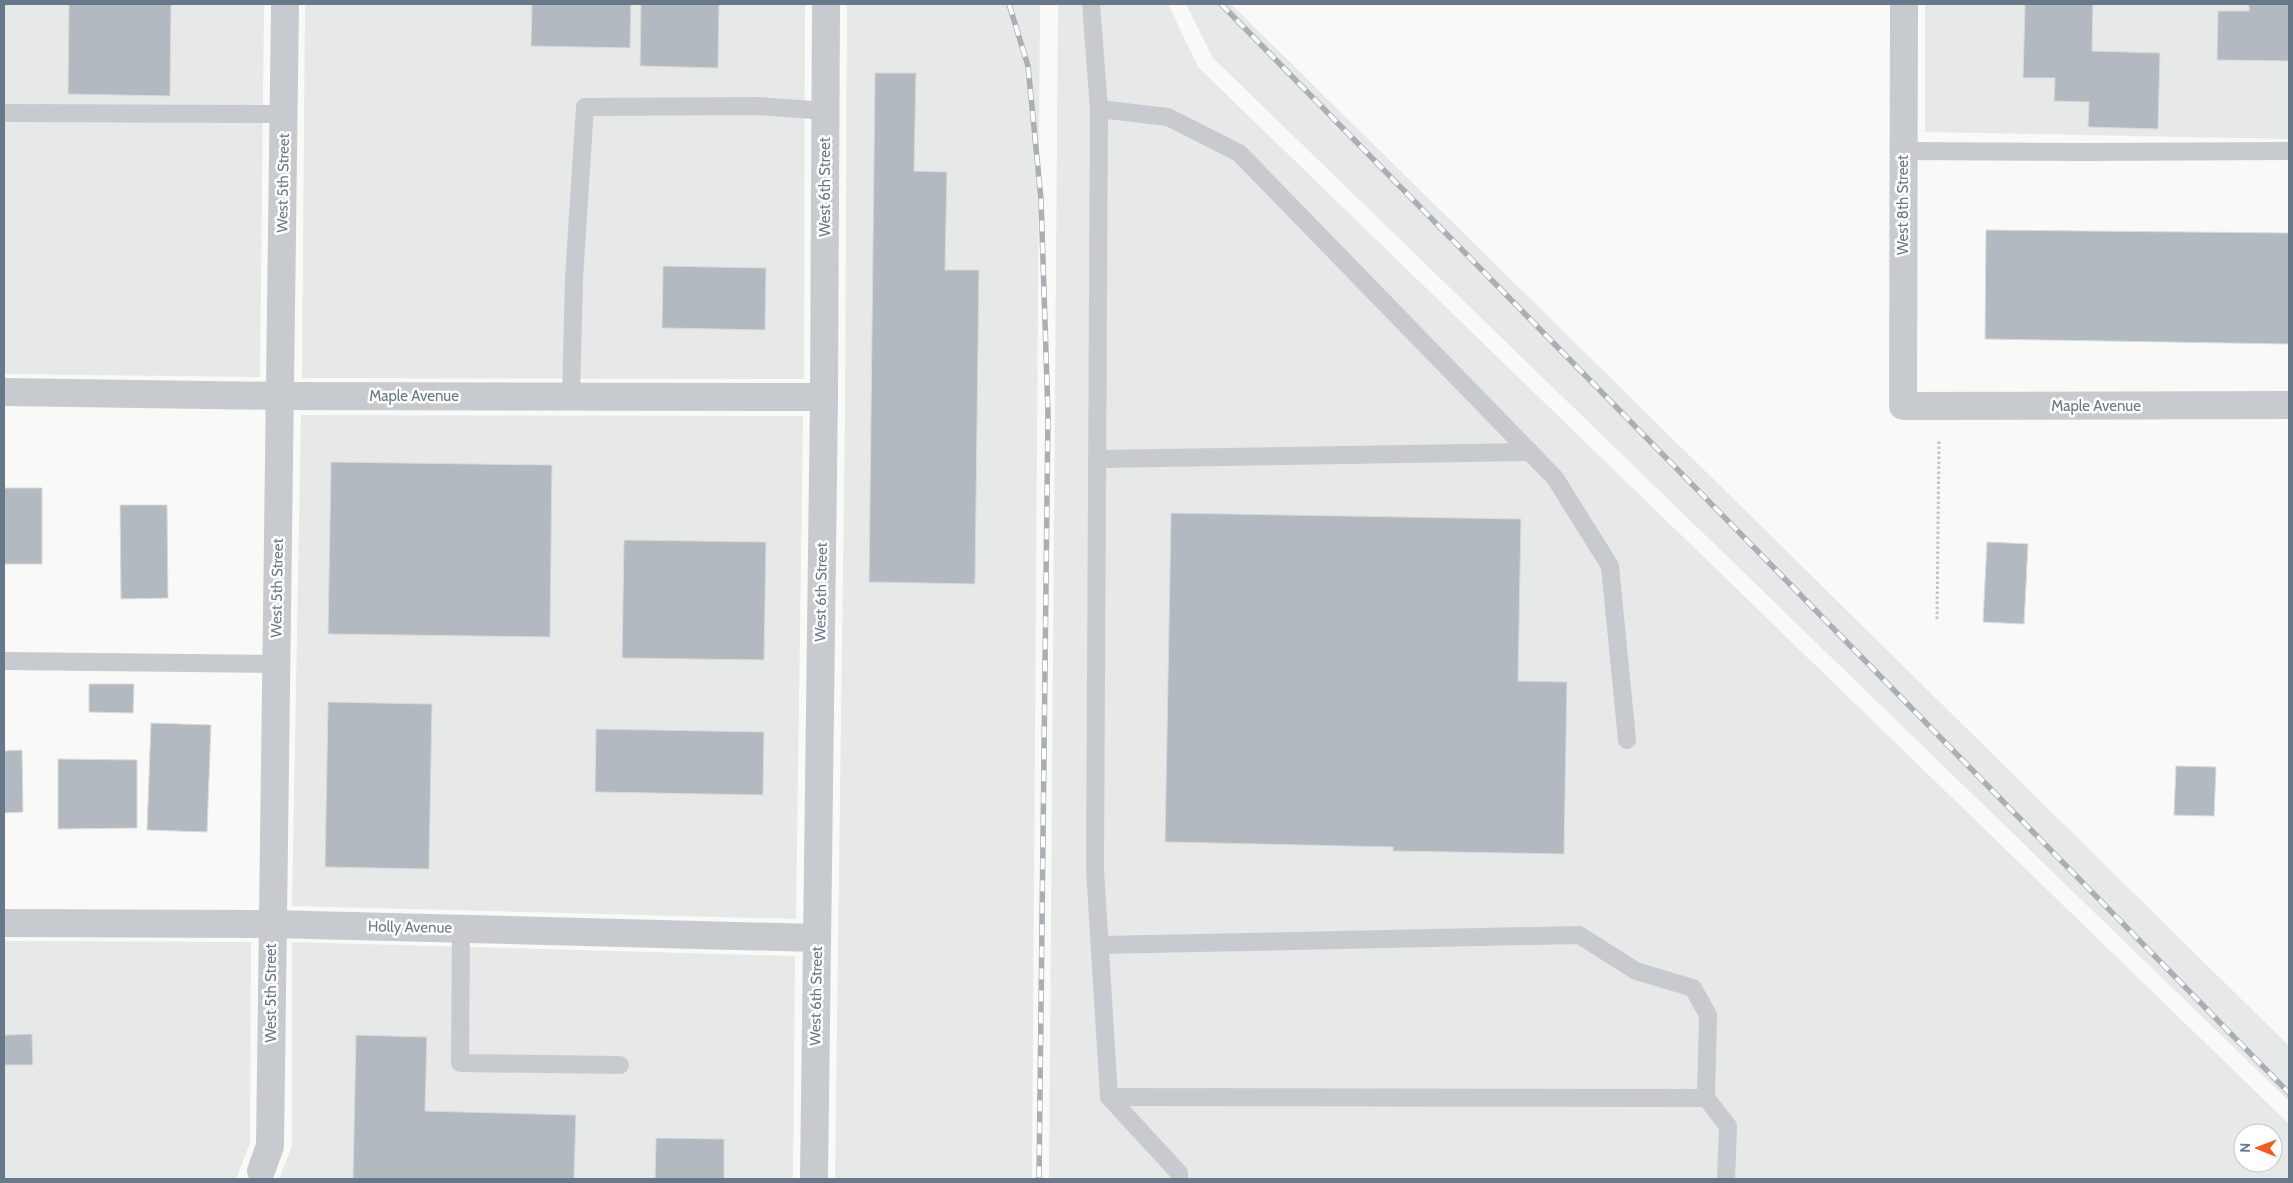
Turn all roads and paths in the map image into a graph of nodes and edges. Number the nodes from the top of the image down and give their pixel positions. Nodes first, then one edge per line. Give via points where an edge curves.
1 (285, 4) edge
2 (826, 4) edge
3 (1091, 4) edge
4 (1904, 4) edge
5 (1099, 109) junction
6 (826, 111) junction
7 (4, 113) edge
8 (284, 114) junction
9 (2289, 150) edge
10 (1904, 151) junction
11 (4, 392) edge
12 (280, 396) junction
13 (571, 397) junction
14 (824, 397) junction
15 (2289, 405) edge
16 (1903, 406) joint
17 (1939, 406) junction
18 (1530, 452) junction
19 (1097, 458) junction
20 (1937, 619) dead end
21 (4, 661) edge
22 (276, 664) junction
23 (1627, 740) dead end
24 (4, 922) edge
25 (272, 924) junction
26 (461, 928) junction
27 (817, 938) junction
28 (1100, 945) junction
29 (620, 1065) dead end
30 (1110, 1097) junction
31 (1706, 1098) junction
32 (256, 1175) edge
33 (814, 1179) edge
34 (1179, 1179) edge
35 (1726, 1179) edge

1 - 8 street, West 5th Street
2 - 6 street, West 6th Street
3 - 5 lane
4 - 10 street, West 8th Street
5 - 18 lane via 1168,116 1239,153
5 - 19 lane
6 - 13 lane via 758,106 585,108 574,278
6 - 14 street, West 6th Street
7 - 8 lane
8 - 12 street, West 5th Street
9 - 10 lane
10 - 16 street, West 8th Street
11 - 12 street, Maple Avenue
12 - 13 street, Maple Avenue
12 - 22 street, West 5th Street
13 - 14 street, Maple Avenue
14 - 27 street, West 6th Street
15 - 17 street, Maple Avenue
16 - 17 street, Maple Avenue
17 - 20 path
18 - 19 lane
18 - 23 lane via 1555,478 1610,566
19 - 28 lane via 1095,869
21 - 22 lane
22 - 25 street, West 5th Street
24 - 25 street, Holly Avenue
25 - 26 street, Holly Avenue
25 - 32 street, West 5th Street via 270,1146
26 - 27 street, Holly Avenue
26 - 29 lane via 460,1063
27 - 33 street, West 6th Street
28 - 30 lane
28 - 31 lane via 1579,935 1636,971 1693,988 1708,1015
30 - 31 lane
30 - 34 lane via 1179,1172
31 - 35 lane via 1728,1126

